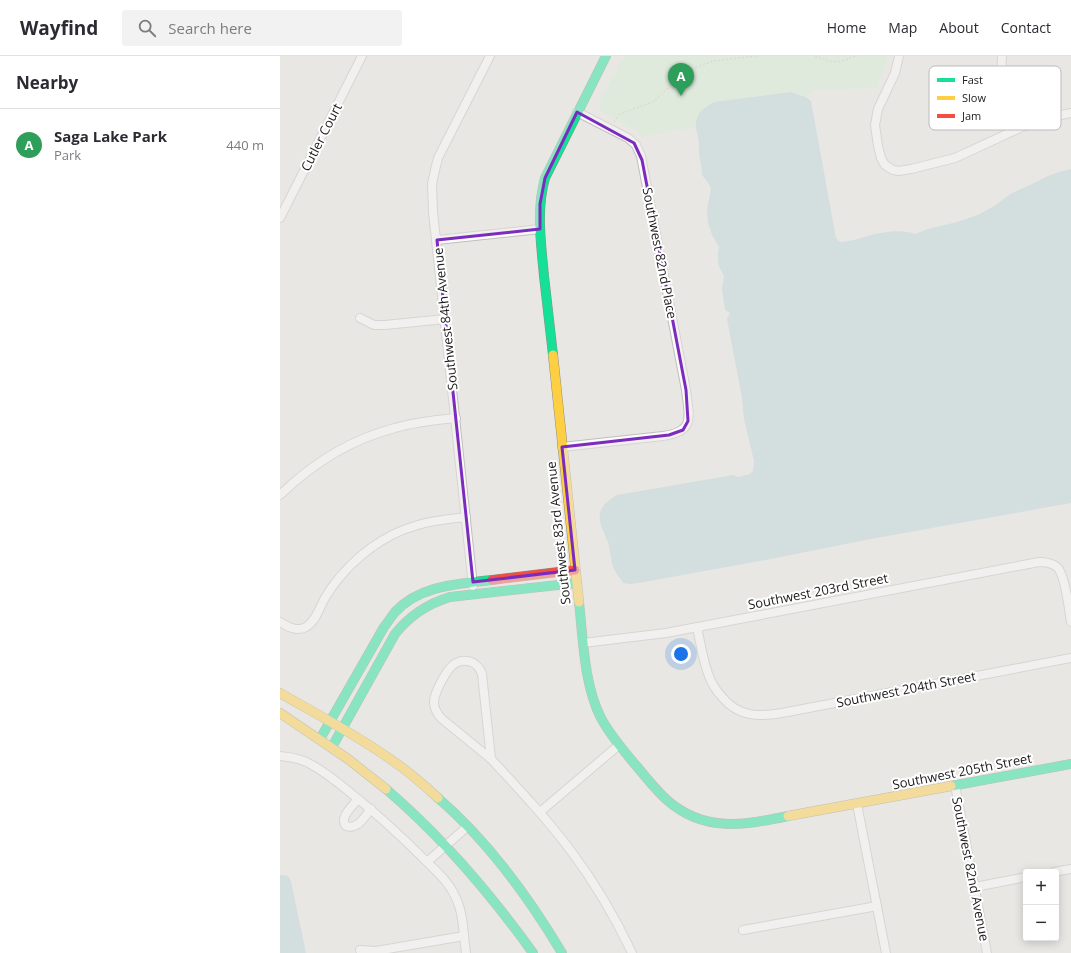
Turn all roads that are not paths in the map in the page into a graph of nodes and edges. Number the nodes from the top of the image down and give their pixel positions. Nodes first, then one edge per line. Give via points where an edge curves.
1 (362, 56) edge
2 (490, 56) edge
3 (606, 56) edge
4 (899, 56) edge
5 (1002, 56) edge
6 (1001, 66) edge
7 (577, 112) junction
8 (1071, 113) edge
9 (1061, 115) edge
10 (1014, 130) edge
11 (280, 218) edge
12 (540, 229) junction
13 (437, 240) junction
14 (360, 318) dead end
15 (445, 319) junction
16 (456, 418) junction
17 (562, 447) junction
18 (280, 495) edge
19 (466, 517) junction
20 (575, 570) junction
21 (473, 582) junction
22 (576, 583) junction
23 (474, 594) junction
24 (280, 622) edge
25 (1071, 622) edge
26 (697, 627) junction
27 (583, 644) junction
28 (1071, 658) edge
29 (280, 693) edge
30 (280, 714) edge
31 (330, 721) junction
32 (342, 728) junction
33 (320, 740) junction
34 (619, 745) junction
35 (332, 747) junction
36 (280, 756) edge
37 (491, 760) junction
38 (1071, 764) edge
39 (955, 784) junction
40 (358, 799) junction
41 (857, 804) junction
42 (371, 810) junction
43 (540, 812) junction
44 (468, 826) junction
45 (445, 845) junction
46 (427, 862) junction
47 (1071, 869) edge
48 (1059, 871) edge
49 (1023, 878) edge
50 (975, 886) junction
51 (877, 906) junction
52 (743, 930) dead end
53 (464, 936) junction
54 (360, 950) dead end
55 (466, 953) edge
56 (533, 953) edge
57 (562, 953) edge
58 (632, 953) edge
59 (886, 953) edge
60 (988, 953) edge

1 - 11 street, Cutler Court
2 - 13 street, Southwest 84th Avenue via 437,162 432,190
3 - 7 street, Southwest 83rd Avenue
4 - 10 street via 895,73 878,109 875,125 880,155 891,169 906,170 955,158
5 - 6 street
7 - 12 street, Southwest 83rd Avenue via 545,178 540,204
7 - 17 street, Southwest 82nd Place via 632,141 641,156 689,414 686,428 674,434
8 - 9 street
12 - 13 street
12 - 17 street, Southwest 83rd Avenue
13 - 15 street, Southwest 84th Avenue
14 - 15 street via 374,325
15 - 16 street, Southwest 84th Avenue
16 - 18 street via 405,425 369,436 314,466
16 - 19 street, Southwest 84th Avenue
17 - 20 street, Southwest 83rd Avenue
19 - 21 street, Southwest 84th Avenue
19 - 24 street via 419,524 379,543 344,573 329,592 314,620 305,628 294,629
20 - 21 street
20 - 22 street, Southwest 83rd Avenue
21 - 23 street, Southwest 84th Avenue
21 - 31 street via 449,584 425,591 395,612 378,636
22 - 23 street
22 - 27 street, Southwest 83rd Avenue
23 - 32 street via 436,601 414,613 403,623 391,639
25 - 26 street, Southwest 203rd Street via 1059,570 1056,566 1046,563 1035,563
26 - 27 street, Southwest 203rd Street
26 - 28 street, Southwest 204th Street via 706,669 717,692 735,709 755,715 776,714
27 - 34 street, Southwest 83rd Avenue via 593,696 604,724
29 - 31 street
30 - 33 street
31 - 32 street
31 - 33 street
32 - 35 street
32 - 44 street via 410,774
33 - 35 street
34 - 41 street, Southwest 83rd Avenue via 667,800 688,814 710,822 726,825 747,824
34 - 43 street
35 - 45 street via 379,783
36 - 40 street via 312,765
37 - 37 street via 482,674 476,663 455,663 448,669 434,697 436,711
37 - 43 street
38 - 39 street, Southwest 205th Street
39 - 41 street, Southwest 205th Street
39 - 50 street, Southwest 82nd Avenue
40 - 42 street
40 - 42 street via 344,816 343,822 346,826 356,826
41 - 51 street
42 - 46 street
43 - 58 street via 572,851 615,919
44 - 45 street
44 - 57 street via 522,890
45 - 46 street
45 - 56 street via 510,920
46 - 53 street via 454,893 461,912
47 - 48 street
49 - 50 street
50 - 60 street, Southwest 82nd Avenue
51 - 52 street
51 - 59 street
53 - 54 street via 376,951
53 - 55 street

